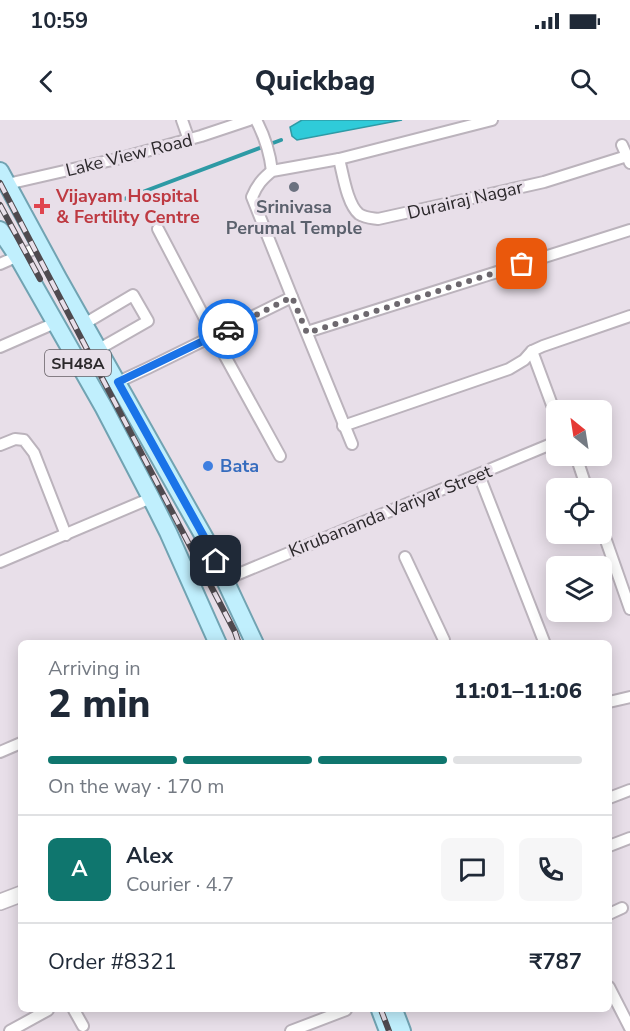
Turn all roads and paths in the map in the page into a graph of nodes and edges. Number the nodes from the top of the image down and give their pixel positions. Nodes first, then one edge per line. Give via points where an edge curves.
1 (182, 120) edge
2 (249, 120) edge
3 (492, 120) edge
4 (257, 123) edge
5 (189, 140) junction
6 (626, 154) edge
7 (339, 159) junction
8 (272, 166) junction
9 (2, 180) edge
10 (158, 229) dead end
11 (0, 230) edge
12 (630, 230) edge
13 (41, 246) junction
14 (18, 256) junction
15 (0, 264) edge
16 (292, 297) junction
17 (630, 316) edge
18 (55, 323) junction
19 (84, 324) junction
20 (307, 333) junction
21 (214, 336) junction
22 (0, 347) edge
23 (99, 349) junction
24 (532, 351) junction
25 (118, 382) junction
26 (550, 400) edge
27 (343, 426) junction
28 (0, 444) edge
29 (352, 444) dead end
30 (546, 446) edge
31 (280, 456) dead end
32 (479, 475) junction
33 (151, 498) junction
34 (66, 535) junction
35 (607, 544) edge
36 (405, 557) dead end
37 (0, 562) edge
38 (224, 580) junction
39 (630, 609) edge
40 (216, 640) edge
41 (253, 640) edge
42 (444, 640) edge
43 (543, 640) edge
44 (630, 697) edge
45 (612, 701) edge
46 (18, 744) edge
47 (0, 752) edge
48 (630, 790) edge
49 (612, 797) edge
50 (630, 838) edge
51 (612, 845) edge
52 (18, 897) edge
53 (0, 902) edge
54 (622, 908) dead end
55 (612, 913) edge
56 (612, 993) edge
57 (44, 1012) edge
58 (75, 1012) edge
59 (341, 1012) edge
60 (381, 1012) edge
61 (395, 1012) edge
62 (83, 1026) dead end
63 (630, 1028) edge
64 (10, 1031) edge
65 (291, 1031) edge
66 (388, 1031) edge
67 (402, 1031) edge

1 - 5 street
2 - 5 street, Lake View Road
3 - 7 street
4 - 8 street
5 - 9 street, Lake View Road via 89,166
6 - 7 street, Durairaj Nagar via 544,182 378,219 360,214 353,206
7 - 8 street
8 - 16 street via 252,197
9 - 13 main road, SH48A
10 - 21 street
11 - 14 main road, SH48A
12 - 20 street
13 - 14 street
13 - 19 main road, SH48A
14 - 15 street
14 - 18 main road, SH48A
16 - 20 street
16 - 21 street
17 - 24 street
18 - 22 street
18 - 33 main road, SH48A
19 - 23 main road, SH48A
19 - 23 street via 133,295 148,321
20 - 27 street
21 - 25 street
21 - 31 street
23 - 25 main road, SH48A
24 - 26 street
24 - 27 street via 509,369
25 - 38 main road, SH48A
27 - 29 street
28 - 34 street via 24,440 34,453
30 - 32 street, Kirubananda Variyar Street
32 - 38 street, Kirubananda Variyar Street
32 - 43 street
33 - 34 street
33 - 40 main road, SH48A
34 - 37 street
35 - 39 street
36 - 42 street
38 - 41 main road, SH48A
44 - 45 street
46 - 47 street
48 - 49 street
50 - 51 street
52 - 53 street
54 - 55 street
56 - 63 street
57 - 64 street
58 - 62 street
59 - 65 street
60 - 66 main road
61 - 67 main road

